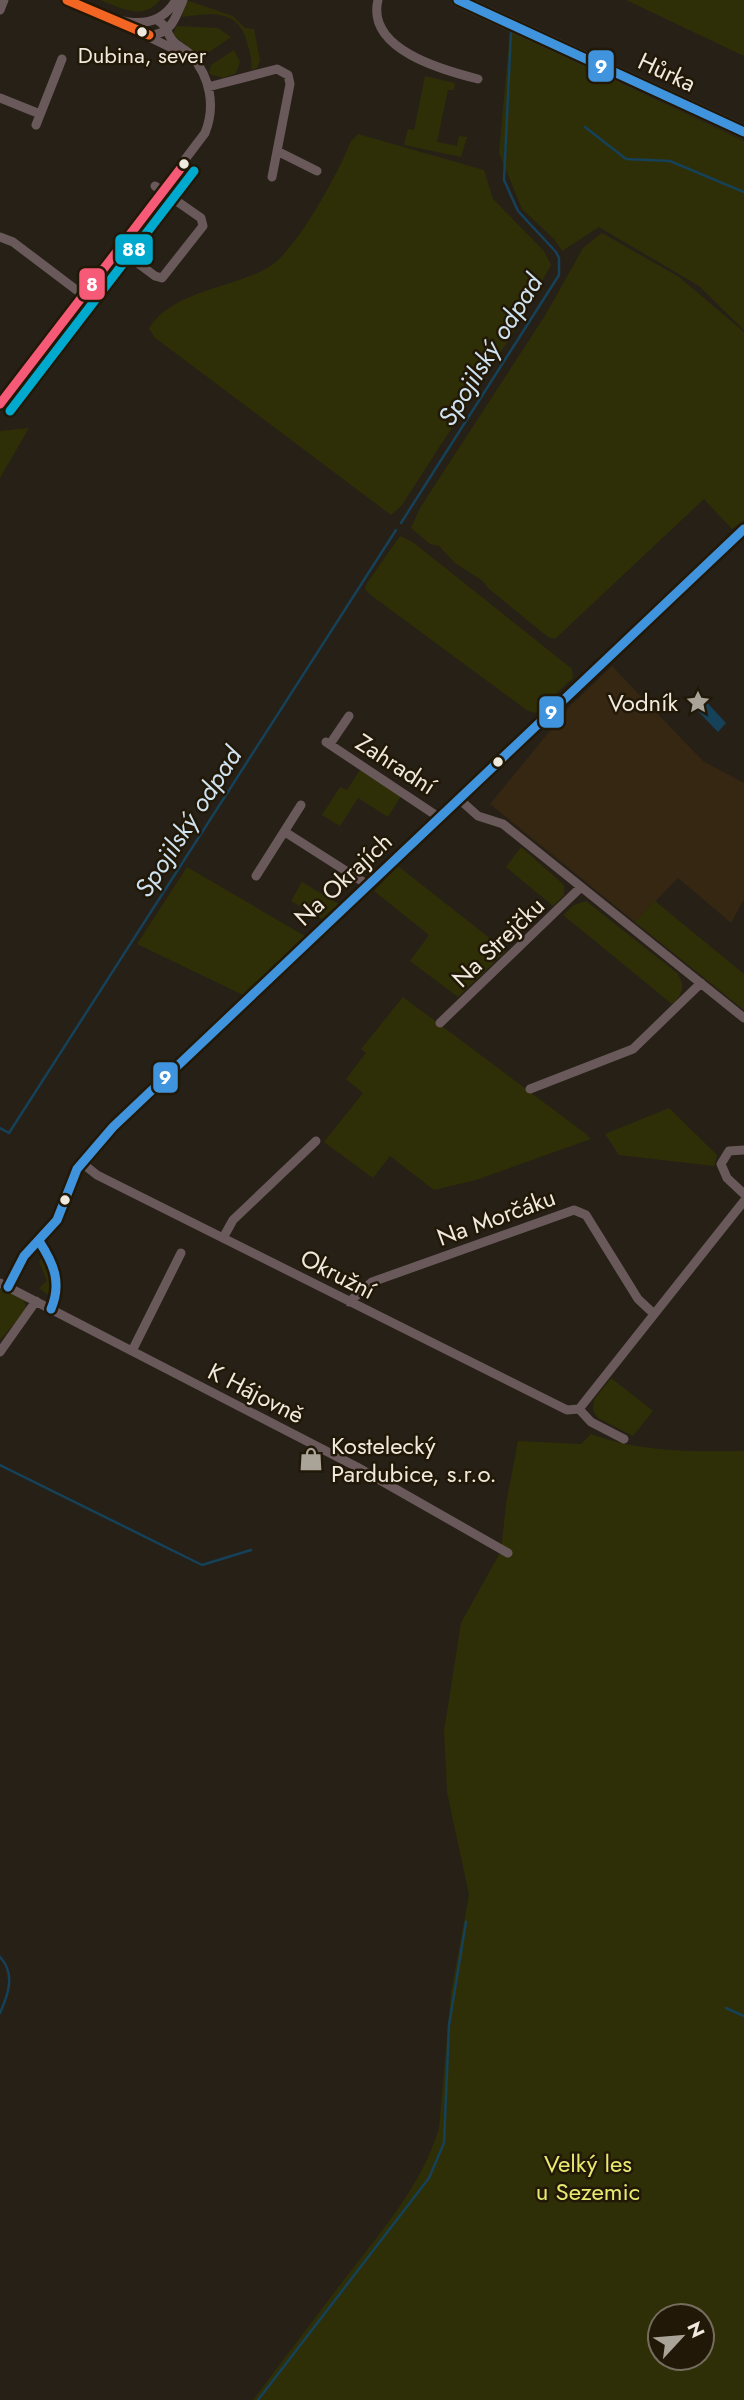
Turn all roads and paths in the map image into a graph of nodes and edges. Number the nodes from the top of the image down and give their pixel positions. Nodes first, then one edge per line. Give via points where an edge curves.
1 (4, 0) edge
2 (67, 0) edge
3 (176, 0) edge
4 (183, 0) edge
5 (378, 0) edge
6 (457, 0) edge
7 (0, 10) edge
8 (97, 12) junction
9 (156, 20) junction
10 (164, 31) junction
11 (149, 35) junction
12 (169, 46) junction
13 (62, 59) dead end
14 (199, 68) junction
15 (478, 79) dead end
16 (208, 87) junction
17 (0, 98) edge
18 (40, 114) junction
19 (36, 125) dead end
20 (744, 132) edge
21 (279, 152) junction
22 (317, 171) dead end
23 (272, 177) dead end
24 (159, 188) junction
25 (0, 237) edge
26 (119, 249) junction
27 (83, 295) junction
28 (0, 404) edge
29 (744, 530) edge
30 (349, 716) dead end
31 (459, 799) junction
32 (301, 805) dead end
33 (440, 818) junction
34 (285, 832) junction
35 (256, 876) dead end
36 (368, 885) junction
37 (581, 887) junction
38 (701, 983) junction
39 (744, 1018) edge
40 (440, 1023) dead end
41 (530, 1089) dead end
42 (316, 1141) dead end
43 (744, 1150) edge
44 (82, 1163) junction
45 (744, 1194) edge
46 (744, 1201) edge
47 (223, 1238) junction
48 (39, 1241) junction
49 (181, 1253) dead end
50 (4, 1285) edge
51 (36, 1301) junction
52 (349, 1302) junction
53 (51, 1309) junction
54 (654, 1314) junction
55 (132, 1351) junction
56 (0, 1352) edge
57 (579, 1409) junction
58 (624, 1439) dead end
59 (508, 1553) dead end

1 - 7 street
2 - 8 street
3 - 9 street
4 - 10 street
5 - 15 street via 378,22 392,44
6 - 20 main road, Hůrka
8 - 9 street via 136,23
8 - 11 street
9 - 10 street
10 - 11 street
10 - 12 street
10 - 14 street
11 - 12 street
12 - 14 street
13 - 18 street
14 - 16 street
16 - 21 street via 274,70 285,72 290,80
16 - 24 street via 211,111 205,133
17 - 18 street
18 - 19 street
21 - 22 street
21 - 23 street
24 - 26 street
24 - 26 street via 203,222 165,275 155,276
25 - 27 street
26 - 27 street
27 - 28 street
29 - 31 street, Na Okrajích
30 - 33 street, Zahradní via 328,743
31 - 33 street, Na Okrajích
31 - 37 street via 478,816 503,824
32 - 34 street
33 - 36 street, Na Okrajích
34 - 35 street
34 - 36 street
36 - 44 street, Na Okrajích via 113,1126
37 - 38 street
37 - 40 street, Na Strejčku
38 - 39 street
38 - 41 street via 633,1049
42 - 47 street via 233,1220
43 - 45 street via 729,1151 721,1164 727,1178
44 - 47 street, Okružní via 97,1175
44 - 48 street, Na Okrajích via 57,1220
46 - 54 street
47 - 52 street, Okružní
48 - 50 street, Na Okrajích
48 - 53 street via 59,1283
49 - 55 street
50 - 51 street, K Hájovně
51 - 53 street, K Hájovně
51 - 56 street
52 - 54 street, Na Morčáku via 372,1282 573,1210 586,1215 638,1299
52 - 57 street, Okružní via 568,1410
53 - 55 street, K Hájovně
54 - 57 street
55 - 59 street, K Hájovně via 357,1467
57 - 58 street, Okružní via 591,1422

